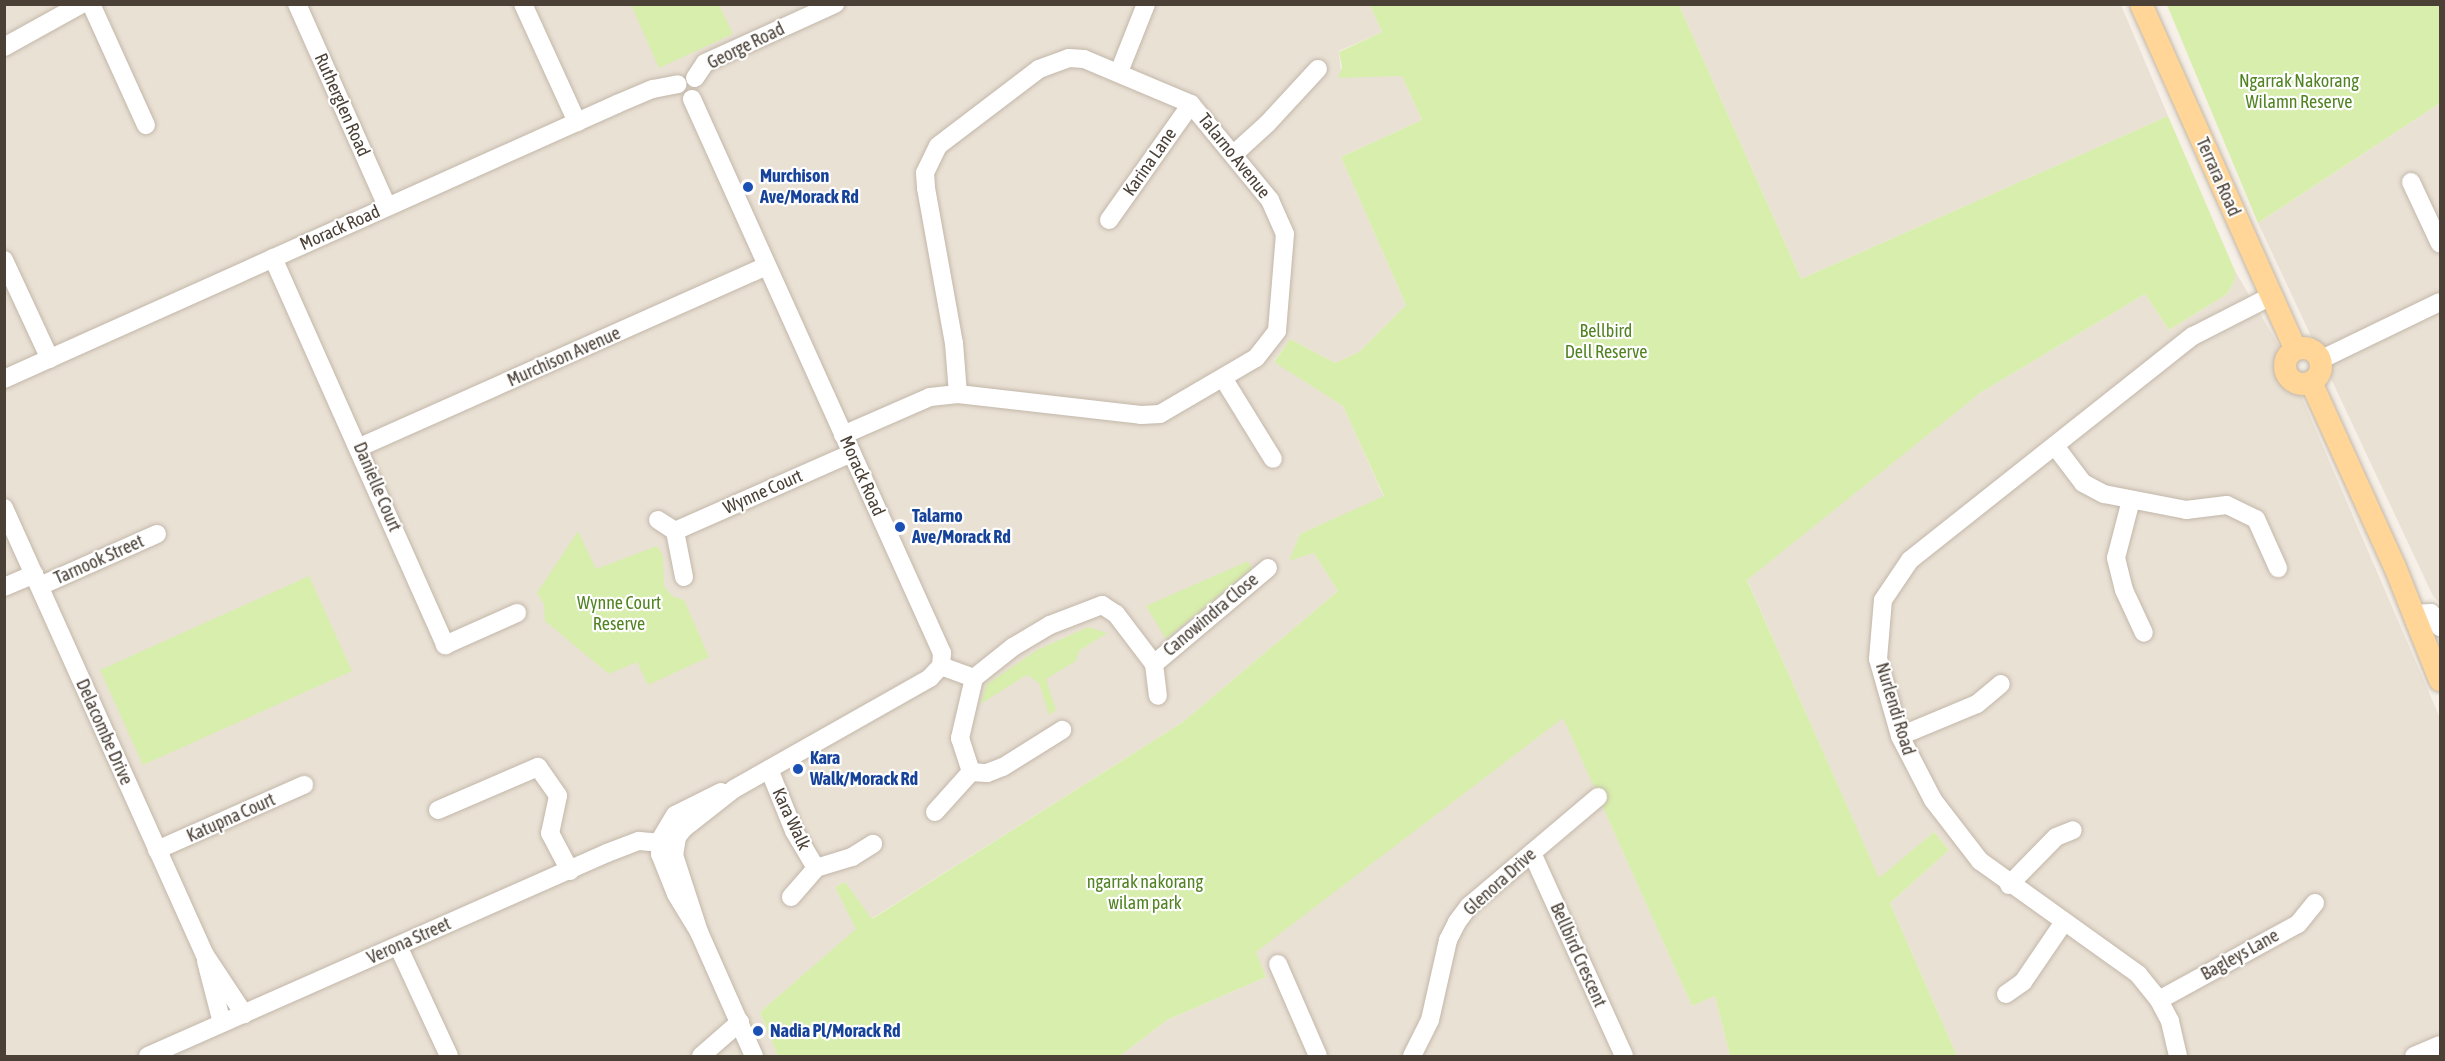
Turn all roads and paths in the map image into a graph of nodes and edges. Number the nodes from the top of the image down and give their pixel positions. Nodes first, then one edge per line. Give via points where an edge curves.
1 (82, 4) edge
2 (91, 4) edge
3 (297, 4) edge
4 (523, 4) edge
5 (835, 4) edge
6 (1146, 4) edge
7 (2141, 4) edge
8 (4, 47) edge
9 (1318, 69) dead end
10 (1119, 72) junction
11 (686, 81) junction
12 (1191, 104) junction
13 (577, 122) junction
14 (146, 125) dead end
15 (1234, 154) junction
16 (2411, 182) dead end
17 (387, 207) junction
18 (1109, 220) dead end
19 (2440, 244) edge
20 (273, 258) junction
21 (4, 260) edge
22 (767, 266) junction
23 (2271, 296) junction
24 (2440, 302) edge
25 (2295, 350) junction
26 (50, 359) junction
27 (2320, 360) junction
28 (1223, 378) junction
29 (4, 379) edge
30 (2311, 382) junction
31 (958, 394) junction
32 (843, 435) junction
33 (2055, 446) junction
34 (360, 447) junction
35 (852, 453) junction
36 (1273, 459) dead end
37 (2131, 500) junction
38 (4, 508) edge
39 (658, 520) dead end
40 (675, 531) junction
41 (157, 534) dead end
42 (1268, 568) dead end
43 (2278, 568) dead end
44 (684, 577) dead end
45 (37, 580) junction
46 (4, 586) edge
47 (518, 613) dead end
48 (2414, 614) junction
49 (2440, 627) edge
50 (2144, 633) dead end
51 (1154, 663) junction
52 (941, 666) junction
53 (974, 678) junction
54 (2440, 680) edge
55 (2001, 684) dead end
56 (1158, 696) dead end
57 (1062, 730) dead end
58 (1900, 736) junction
59 (769, 769) junction
60 (971, 772) junction
61 (304, 785) dead end
62 (1598, 797) dead end
63 (438, 810) dead end
64 (935, 812) dead end
65 (2073, 830) dead end
66 (668, 843) junction
67 (873, 844) dead end
68 (157, 850) junction
69 (1532, 853) junction
70 (816, 868) junction
71 (570, 871) junction
72 (2009, 885) junction
73 (791, 897) dead end
74 (2315, 903) dead end
75 (2064, 922) junction
76 (398, 946) junction
77 (205, 955) junction
78 (1278, 964) dead end
79 (2006, 994) dead end
80 (2159, 1000) junction
81 (244, 1014) junction
82 (740, 1022) junction
83 (222, 1023) junction
84 (2440, 1045) edge
85 (148, 1056) edge
86 (449, 1056) edge
87 (702, 1056) edge
88 (754, 1056) edge
89 (1318, 1056) edge
90 (1412, 1056) edge
91 (1624, 1056) edge
92 (2178, 1056) edge
93 (2414, 1056) edge

1 - 8 street
2 - 14 street
3 - 17 street, Rutherglen Road
4 - 13 street
5 - 11 street, George Road via 705,63
6 - 10 street
7 - 23 main road, Terrara Road
9 - 15 street
10 - 12 street, Talarno Avenue
10 - 31 street, Talarno Avenue via 1084,59 1054,61 938,146 930,161 925,173 926,188 954,343
11 - 13 street, Morack Road via 653,89
11 - 22 street, Morack Road via 682,98 692,99
12 - 15 street, Talarno Avenue
12 - 18 street, Karina Lane
13 - 17 street, Morack Road
15 - 28 street, Talarno Avenue via 1270,200 1285,234 1276,331 1256,358
16 - 19 street
17 - 20 street, Morack Road
20 - 26 street, Morack Road
20 - 34 street, Danielle Court
21 - 26 street
22 - 32 street, Morack Road
22 - 34 street, Murchison Avenue
23 - 25 main road, Terrara Road
23 - 33 street, Nurlendi Road via 2193,336
24 - 27 street
25 - 27 main road via 2307,348
25 - 30 main road via 2285,361 2287,374 2299,383
26 - 29 street, Morack Road
27 - 30 main road via 2320,372
28 - 31 street, Talarno Avenue via 1160,414
28 - 36 street
30 - 48 main road
31 - 32 street, Talarno Avenue via 930,397
32 - 35 street, Morack Road
33 - 37 street via 2084,483 2104,494
33 - 58 street, Nurlendi Road via 1910,560 1882,600 1878,659
34 - 47 street, Danielle Court via 445,645
35 - 40 street, Wynne Court
35 - 52 street, Morack Road via 939,645
37 - 43 street via 2186,510 2227,505 2256,519
37 - 50 street via 2116,558 2124,590
38 - 45 street, Delacombe Drive
39 - 40 street
40 - 44 street
41 - 45 street, Tarnook Street
42 - 51 street, Canowindra Close
45 - 46 street, Tarnook Street
45 - 68 street, Delacombe Drive
48 - 49 street via 2430,613
48 - 54 main road
51 - 53 street, Canowindra Close via 1116,614 1102,605 1050,625 1013,647
51 - 56 street, Canowindra Close
52 - 53 street
52 - 59 street via 917,687
53 - 60 street via 960,738
55 - 58 street via 1977,704
57 - 60 street via 1003,767 987,773
58 - 72 street, Nurlendi Road via 1933,800 1956,833 1980,861
59 - 66 street via 735,789
59 - 70 street, Kara Walk via 795,831
60 - 64 street
61 - 68 street, Katupna Court
62 - 69 street, Glenora Drive
63 - 71 street via 538,767 558,796 550,834
65 - 72 street via 2056,837
66 - 71 street, Verona Street via 639,842
66 - 82 street via 699,932
67 - 70 street, Kara Walk via 852,857
68 - 77 street, Delacombe Drive
69 - 90 street, Glenora Drive via 1469,906 1457,922 1448,940 1431,1020
69 - 91 street, Bellbird Crescent
70 - 73 street, Kara Walk
71 - 76 street, Verona Street
72 - 75 street, Nurlendi Road
74 - 80 street, Bagleys Lane via 2298,924
75 - 79 street via 2023,981
75 - 80 street, Nurlendi Road via 2116,955
76 - 81 street, Verona Street
76 - 86 street
77 - 81 street, Delacombe Drive
77 - 83 street, Delacombe Drive
78 - 89 street
80 - 92 street, Nurlendi Road via 2170,1022
81 - 83 street, Verona Street
82 - 87 street
82 - 88 street
83 - 85 street, Verona Street
84 - 93 street

